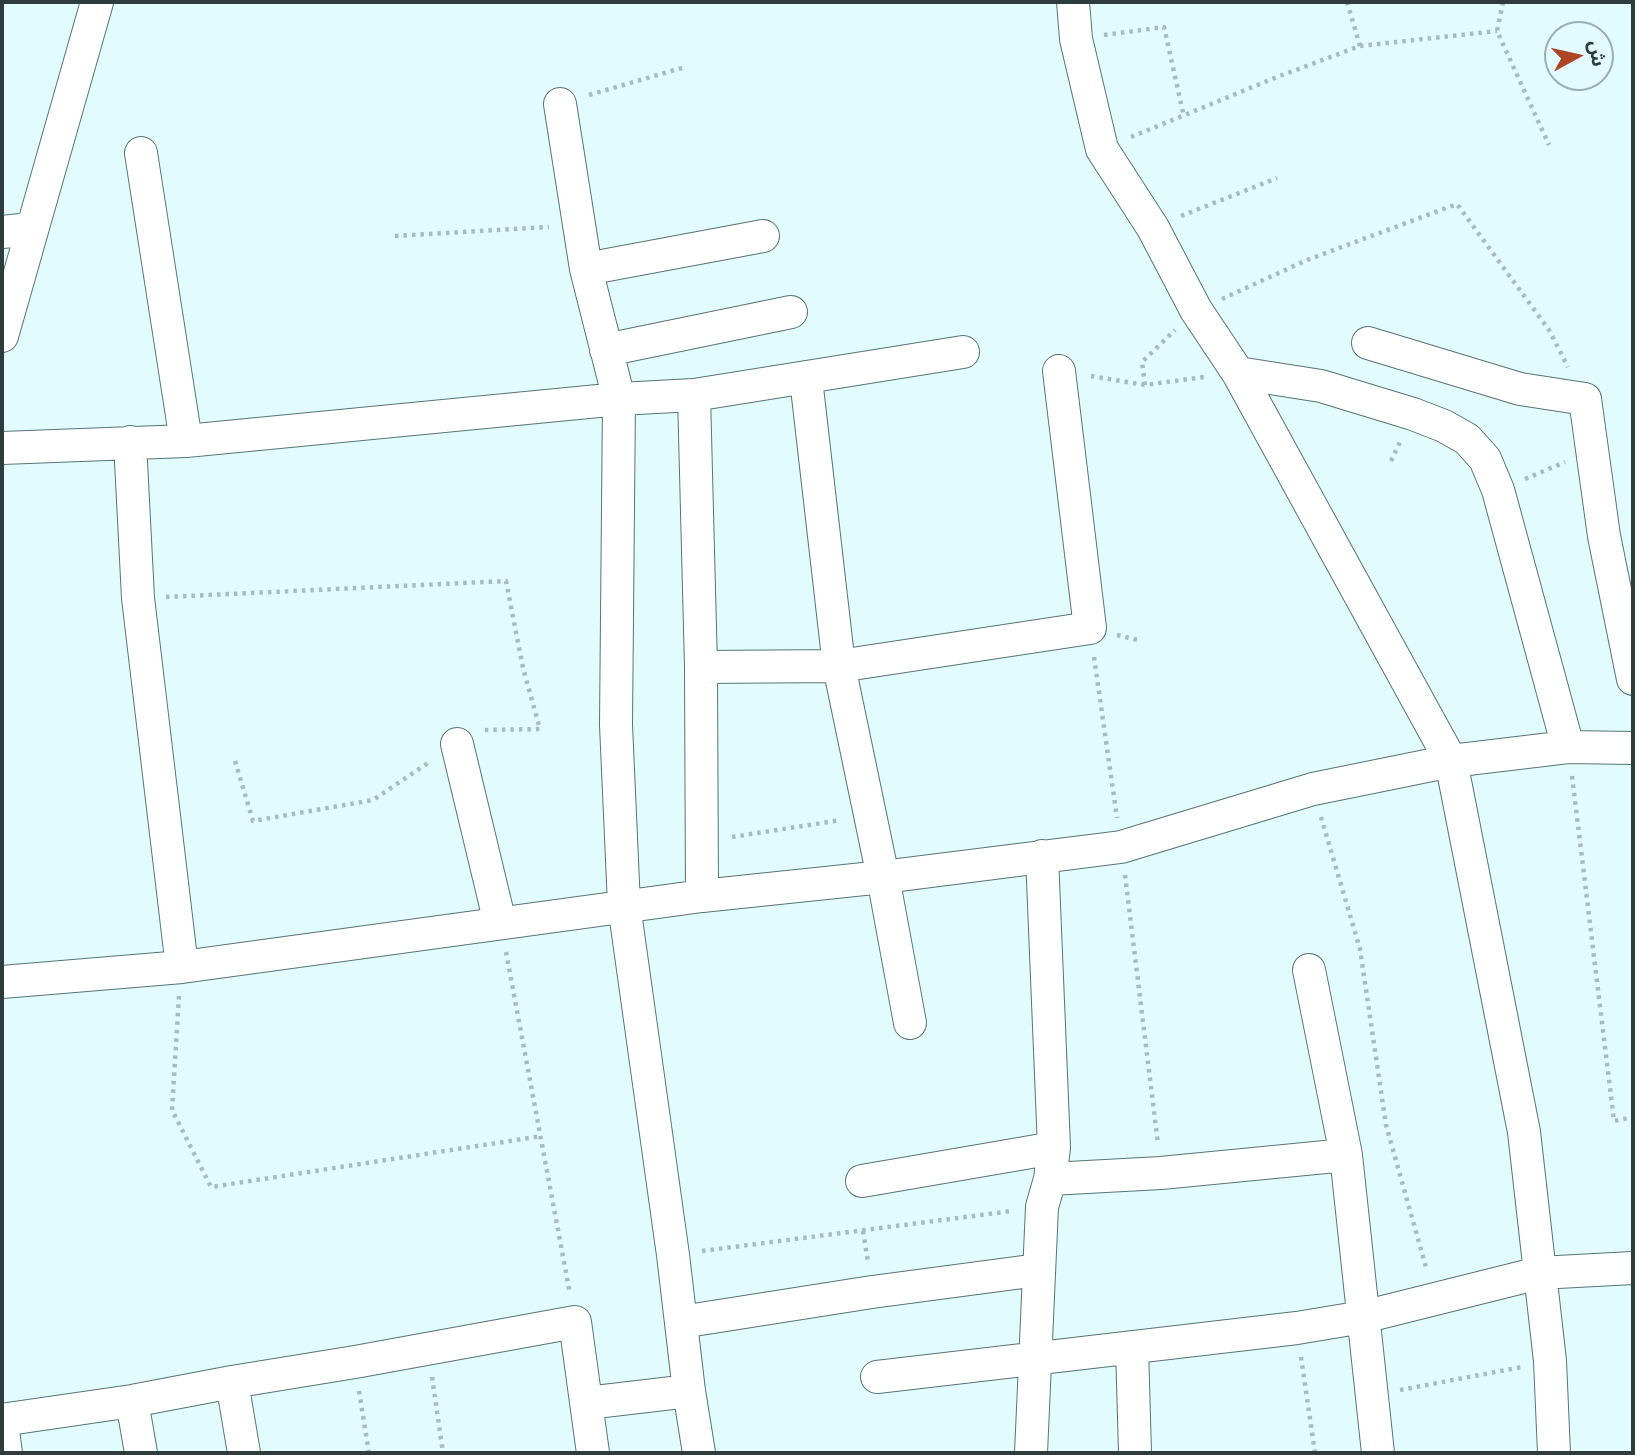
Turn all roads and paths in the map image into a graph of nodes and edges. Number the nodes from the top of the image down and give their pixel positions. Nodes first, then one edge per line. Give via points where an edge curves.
1 (97, 2) edge
2 (1073, 2) edge
3 (1347, 2) edge
4 (1503, 2) edge
5 (1497, 31) junction
6 (1076, 39) junction
7 (1360, 46) junction
8 (685, 67) dead end
9 (560, 104) joint
10 (1184, 117) junction
11 (1549, 145) dead end
12 (1102, 149) junction
13 (141, 153) dead end
14 (1277, 178) dead end
15 (578, 226) junction
16 (1153, 228) junction
17 (16, 230) edge
18 (395, 236) dead end
19 (763, 236) dead end
20 (586, 269) junction
21 (1196, 310) junction
22 (791, 312) dead end
23 (2, 336) edge
24 (1367, 343) dead end
25 (606, 350) junction
26 (963, 352) dead end
27 (1059, 371) joint
28 (1238, 373) junction
29 (806, 379) junction
30 (1145, 385) junction
31 (694, 395) junction
32 (619, 399) junction
33 (1585, 399) junction
34 (186, 441) junction
35 (130, 442) junction
36 (2, 448) edge
37 (1592, 450) junction
38 (1498, 490) junction
39 (138, 598) junction
40 (1090, 628) junction
41 (701, 667) junction
42 (839, 667) junction
43 (1633, 680) edge
44 (457, 744) junction
45 (1568, 747) junction
46 (1633, 748) edge
47 (235, 761) dead end
48 (1451, 761) junction
49 (1313, 789) junction
50 (870, 816) junction
51 (702, 842) junction
52 (1121, 847) junction
53 (1042, 856) junction
54 (883, 877) junction
55 (702, 896) junction
56 (624, 905) junction
57 (500, 923) junction
58 (181, 967) junction
59 (1309, 970) dead end
60 (2, 982) edge
61 (910, 1023) dead end
62 (1633, 1117) edge
63 (542, 1136) junction
64 (1054, 1148) junction
65 (1346, 1154) junction
66 (1161, 1173) junction
67 (862, 1181) dead end
68 (1046, 1193) junction
69 (673, 1255) junction
70 (1633, 1268) edge
71 (1038, 1270) junction
72 (1539, 1273) junction
73 (1435, 1299) junction
74 (1363, 1317) junction
75 (575, 1322) junction
76 (681, 1322) junction
77 (1297, 1328) junction
78 (1132, 1347) junction
79 (427, 1349) junction
80 (1037, 1357) junction
81 (355, 1362) junction
82 (1550, 1362) junction
83 (877, 1377) dead end
84 (232, 1382) junction
85 (689, 1391) junction
86 (1370, 1395) junction
87 (132, 1401) junction
88 (587, 1403) junction
89 (2, 1422) edge
90 (6, 1453) edge
91 (141, 1453) edge
92 (244, 1453) edge
93 (369, 1453) edge
94 (443, 1453) edge
95 (593, 1453) edge
96 (699, 1453) edge
97 (1031, 1453) edge
98 (1135, 1453) edge
99 (1315, 1453) edge
100 (1377, 1453) edge
101 (1554, 1453) edge

1 - 17 street
2 - 6 street
3 - 7 path
4 - 5 path
5 - 7 path
5 - 11 path
6 - 10 path via 1164,27
6 - 12 street
7 - 10 path
8 - 9 path
9 - 15 street
10 - 12 path
12 - 16 street
13 - 34 street
14 - 16 path
15 - 18 path
15 - 20 street
16 - 21 street
17 - 23 street
19 - 20 street
20 - 25 street
21 - 28 street
21 - 30 path via 1142,362
21 - 33 path via 1307,260 1457,204 1549,330
22 - 25 street
24 - 33 street via 1520,389
25 - 32 street
26 - 29 street
27 - 30 path
27 - 40 street
28 - 30 path
28 - 38 street via 1321,386 1444,426 1467,439 1485,459
28 - 48 street
29 - 31 street
29 - 42 street
31 - 32 street
31 - 41 street
32 - 34 street
32 - 56 street via 616,726
33 - 37 street
34 - 35 street
35 - 36 street
35 - 39 street
37 - 38 path
37 - 43 street
38 - 45 street
39 - 44 path via 506,581 540,729 486,729
39 - 58 street
40 - 42 street
40 - 52 path
41 - 42 street
41 - 51 street
42 - 50 street
44 - 47 path via 373,800 253,821
44 - 57 street
45 - 46 street
45 - 48 street
45 - 62 path via 1614,1121
48 - 49 street
48 - 72 street via 1524,1132
49 - 52 street
49 - 73 path via 1360,949 1386,1125
50 - 51 path
50 - 54 street
51 - 55 street
52 - 53 street
52 - 66 path
53 - 54 street
53 - 64 street
54 - 55 street
54 - 61 street
55 - 56 street
56 - 57 street
56 - 69 street
57 - 58 street
57 - 63 path
58 - 60 street
58 - 63 path via 172,1110 211,1187
59 - 65 street
63 - 75 path
64 - 67 street
64 - 68 street
65 - 66 street
65 - 74 street
66 - 68 street
68 - 69 path
68 - 71 street
69 - 76 street
70 - 72 street
71 - 76 street
71 - 80 street
72 - 73 street
72 - 82 street
73 - 74 street
74 - 77 street
74 - 86 street
75 - 79 street
75 - 88 street
76 - 85 street
77 - 78 street
77 - 99 path
78 - 80 street
78 - 98 street
79 - 81 street
79 - 94 path
80 - 83 street
80 - 97 street
81 - 84 street
81 - 93 path
82 - 86 path
82 - 101 street
84 - 87 street
84 - 92 street
85 - 88 street
85 - 96 street
86 - 100 street
87 - 89 street
87 - 91 street
88 - 95 street
89 - 90 street

